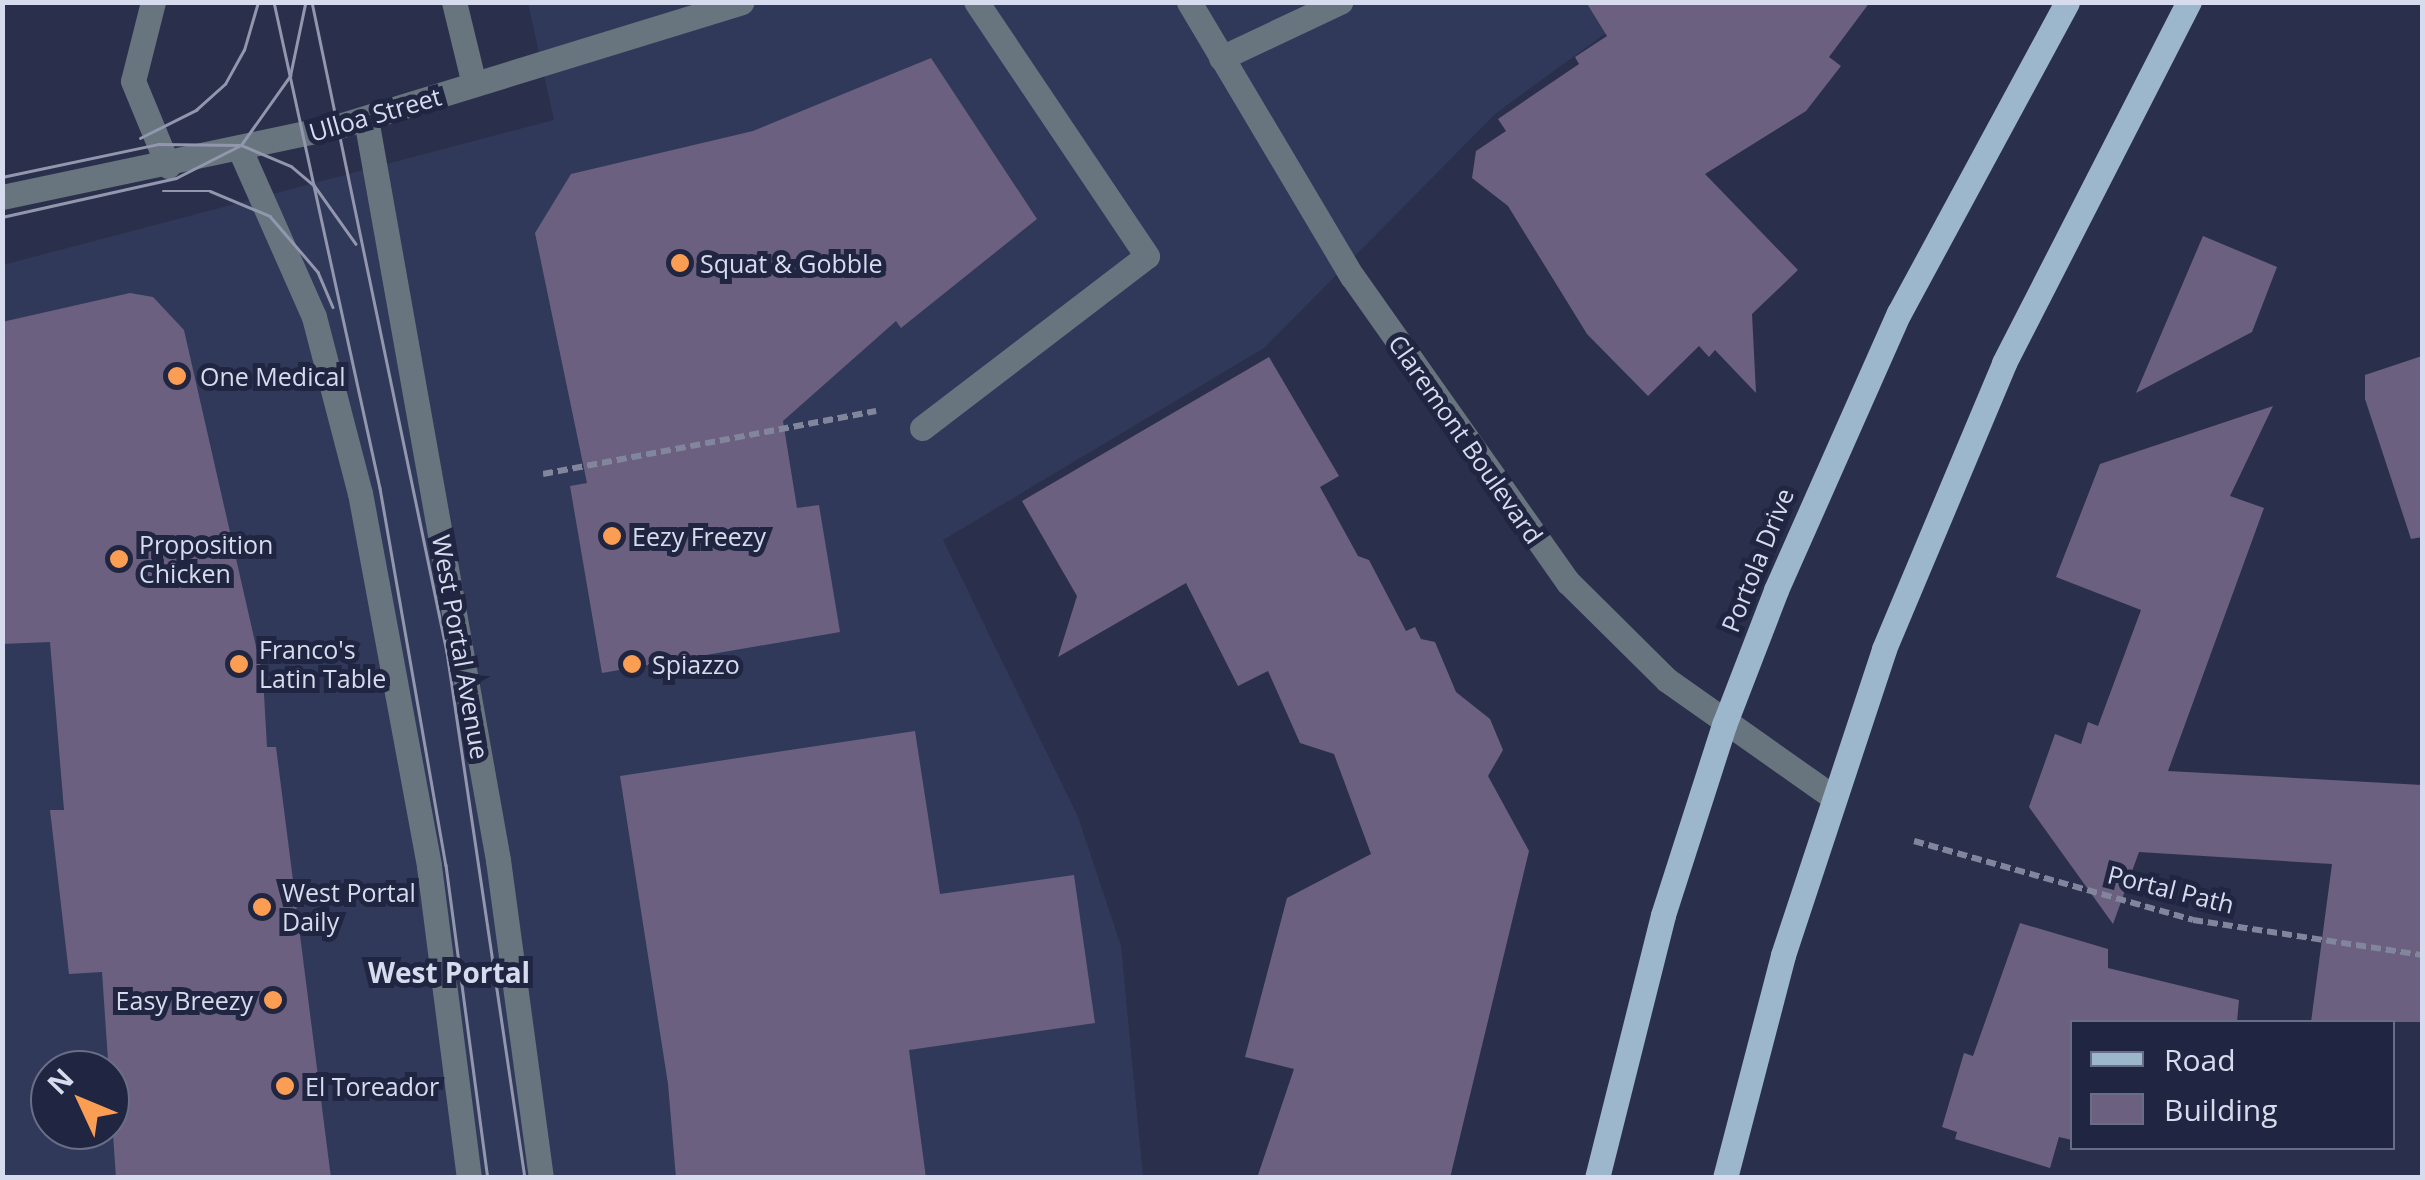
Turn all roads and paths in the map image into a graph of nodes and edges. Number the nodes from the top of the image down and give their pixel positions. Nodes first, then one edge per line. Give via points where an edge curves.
1 (153, 2) edge
2 (454, 2) edge
3 (742, 2) edge
4 (976, 2) edge
5 (1188, 2) edge
6 (1340, 2) edge
7 (2067, 2) edge
8 (2189, 2) edge
9 (1221, 58) junction
10 (474, 84) junction
11 (366, 119) junction
12 (241, 152) junction
13 (168, 166) junction
14 (2, 197) edge
15 (877, 411) dead end
16 (922, 428) dead end
17 (543, 474) dead end
18 (1724, 725) junction
19 (1833, 797) junction
20 (1914, 841) dead end
21 (2422, 955) edge
22 (470, 1178) edge
23 (541, 1178) edge
24 (1597, 1178) edge
25 (1725, 1178) edge

1 - 13 street via 133,81
2 - 10 street
3 - 10 street, Ulloa Street
4 - 16 street via 1147,256
5 - 9 street, Claremont Boulevard
6 - 9 street
7 - 18 main road, Portola Drive via 1899,313
8 - 19 main road via 2004,363 1884,649
9 - 18 street, Claremont Boulevard via 1352,276 1568,582 1615,634
10 - 11 street, Ulloa Street
11 - 12 street, Ulloa Street
11 - 23 street, West Portal Avenue via 498,860
12 - 13 street, Ulloa Street
12 - 22 street via 314,317 360,493 429,866
13 - 14 street, Ulloa Street
15 - 17 path
18 - 19 street, Claremont Boulevard
18 - 24 main road, Portola Drive via 1663,915
19 - 25 main road
20 - 21 path, Portal Path via 2193,920

